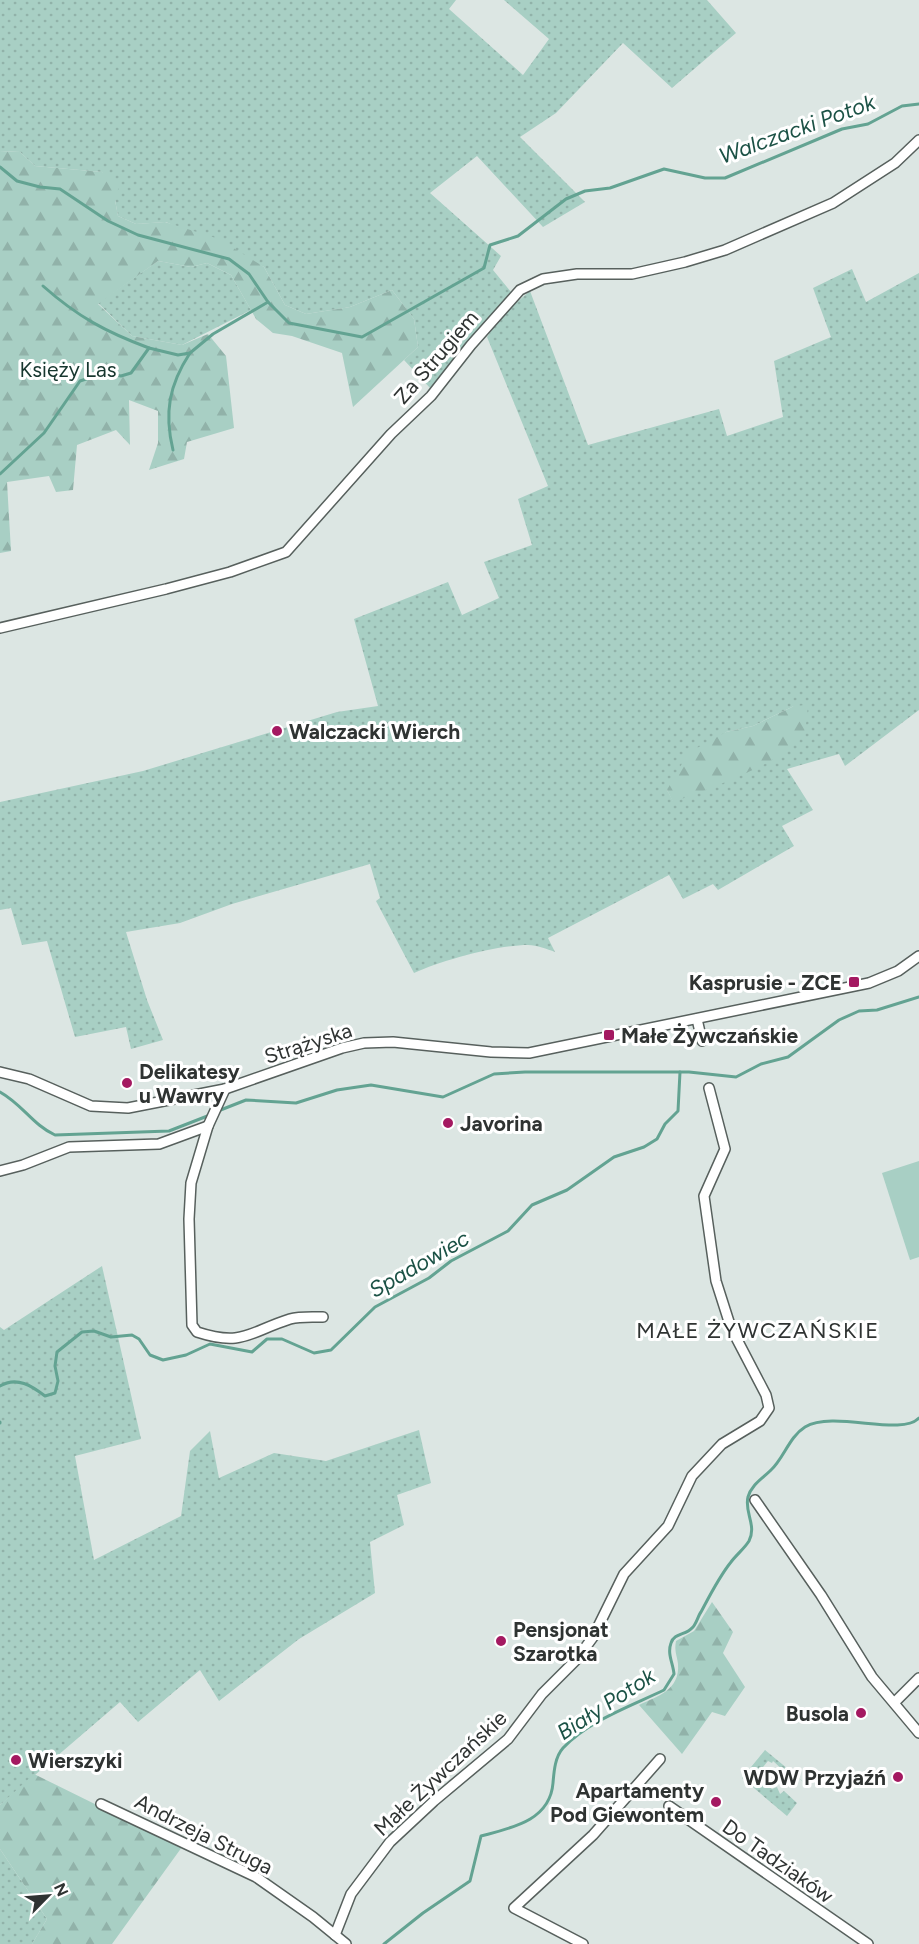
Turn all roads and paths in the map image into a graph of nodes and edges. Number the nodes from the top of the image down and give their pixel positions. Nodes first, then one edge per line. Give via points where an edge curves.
1 (919, 140) edge
2 (0, 628) edge
3 (919, 956) edge
4 (697, 1020) junction
5 (702, 1041) dead end
6 (0, 1072) edge
7 (709, 1088) dead end
8 (225, 1089) junction
9 (210, 1123) junction
10 (0, 1171) edge
11 (323, 1317) dead end
12 (754, 1500) dead end
13 (919, 1678) edge
14 (895, 1702) junction
15 (919, 1733) edge
16 (660, 1759) dead end
17 (101, 1804) dead end
18 (669, 1806) dead end
19 (335, 1935) junction
20 (345, 1944) edge
21 (583, 1944) edge
22 (868, 1944) edge

1 - 2 street, Za Strugiem via 895,163 833,203 725,250 632,274 577,274 543,279 520,291 431,396 286,552 230,572
3 - 4 street, Strążyska via 878,980
4 - 5 street
4 - 8 street, Strążyska via 529,1053 364,1043
6 - 8 street, Strążyska via 29,1078 87,1104 107,1108 145,1106
7 - 19 street, Małe Żywczańskie via 725,1149 704,1196 716,1281 724,1311 769,1408 760,1421 722,1444 692,1476 668,1526 624,1574 593,1637 577,1659 538,1699 514,1731 377,1857 351,1894
8 - 9 street
9 - 10 street via 159,1144 69,1147
9 - 11 street via 191,1183 192,1325 197,1332 229,1340 256,1334 292,1318
12 - 14 street via 821,1595 872,1677
13 - 14 street
14 - 15 street
16 - 21 street via 593,1835 514,1908
17 - 19 street, Andrzeja Struga via 249,1874
18 - 22 street, Do Tadziaków
19 - 20 street, Andrzeja Struga

